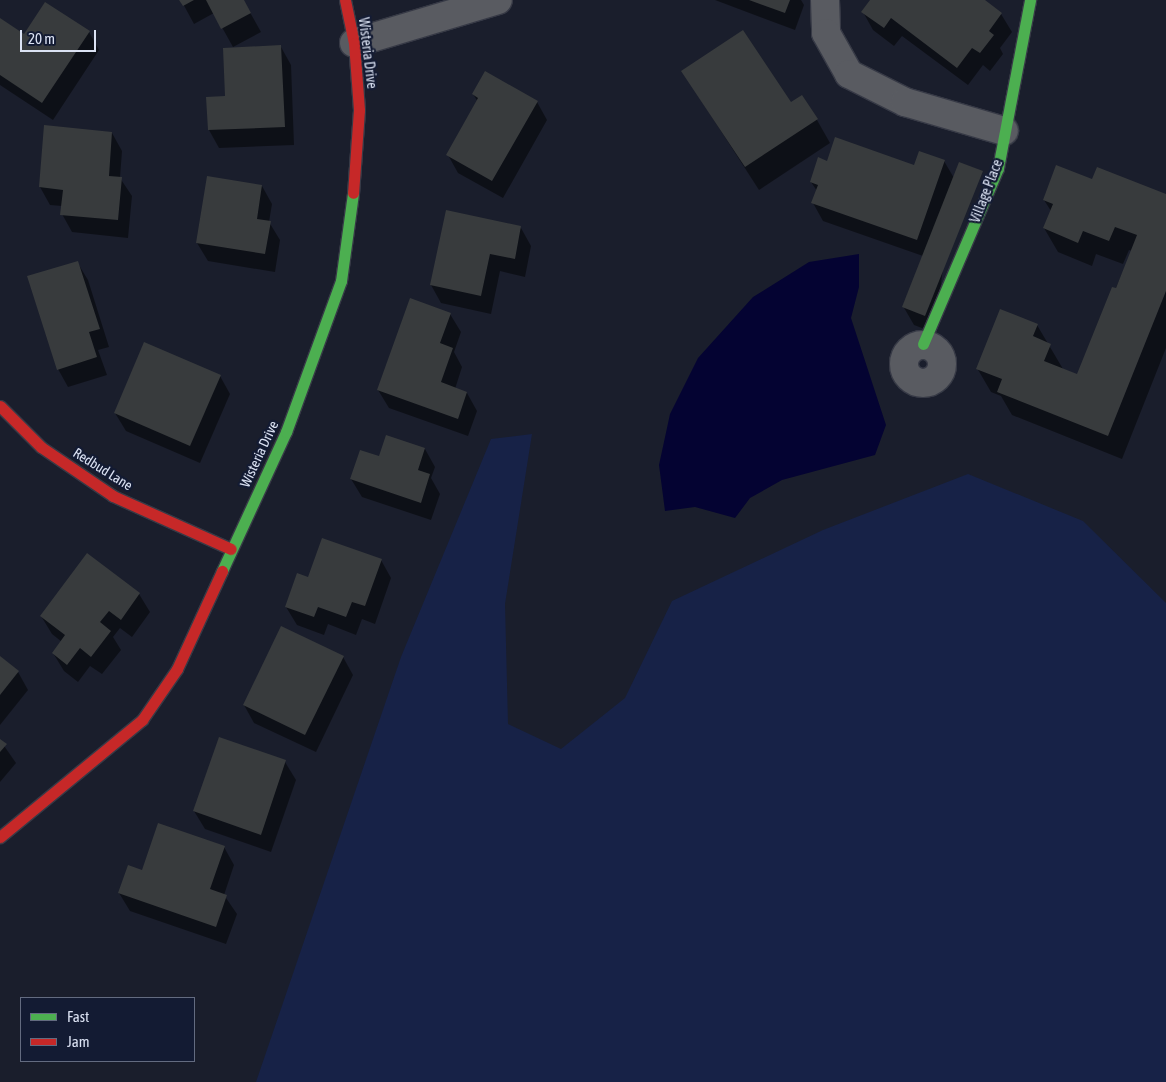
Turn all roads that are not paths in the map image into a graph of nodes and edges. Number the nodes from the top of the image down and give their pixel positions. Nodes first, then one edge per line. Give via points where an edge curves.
1 (345, 0) edge
2 (498, 0) edge
3 (825, 0) edge
4 (1030, 0) edge
5 (354, 43) junction
6 (1004, 131) junction
7 (922, 344) dead end
8 (0, 406) edge
9 (231, 549) junction
10 (0, 838) edge

1 - 5 street, Wisteria Drive
2 - 5 street
3 - 6 street via 826,33 849,74 905,102
4 - 6 street, Village Place
5 - 9 street, Wisteria Drive via 359,110 355,181 341,281 286,432
6 - 7 street, Village Place via 998,168
8 - 9 street, Redbud Lane via 41,447 113,496
9 - 10 street, Wisteria Drive via 177,669 142,720

